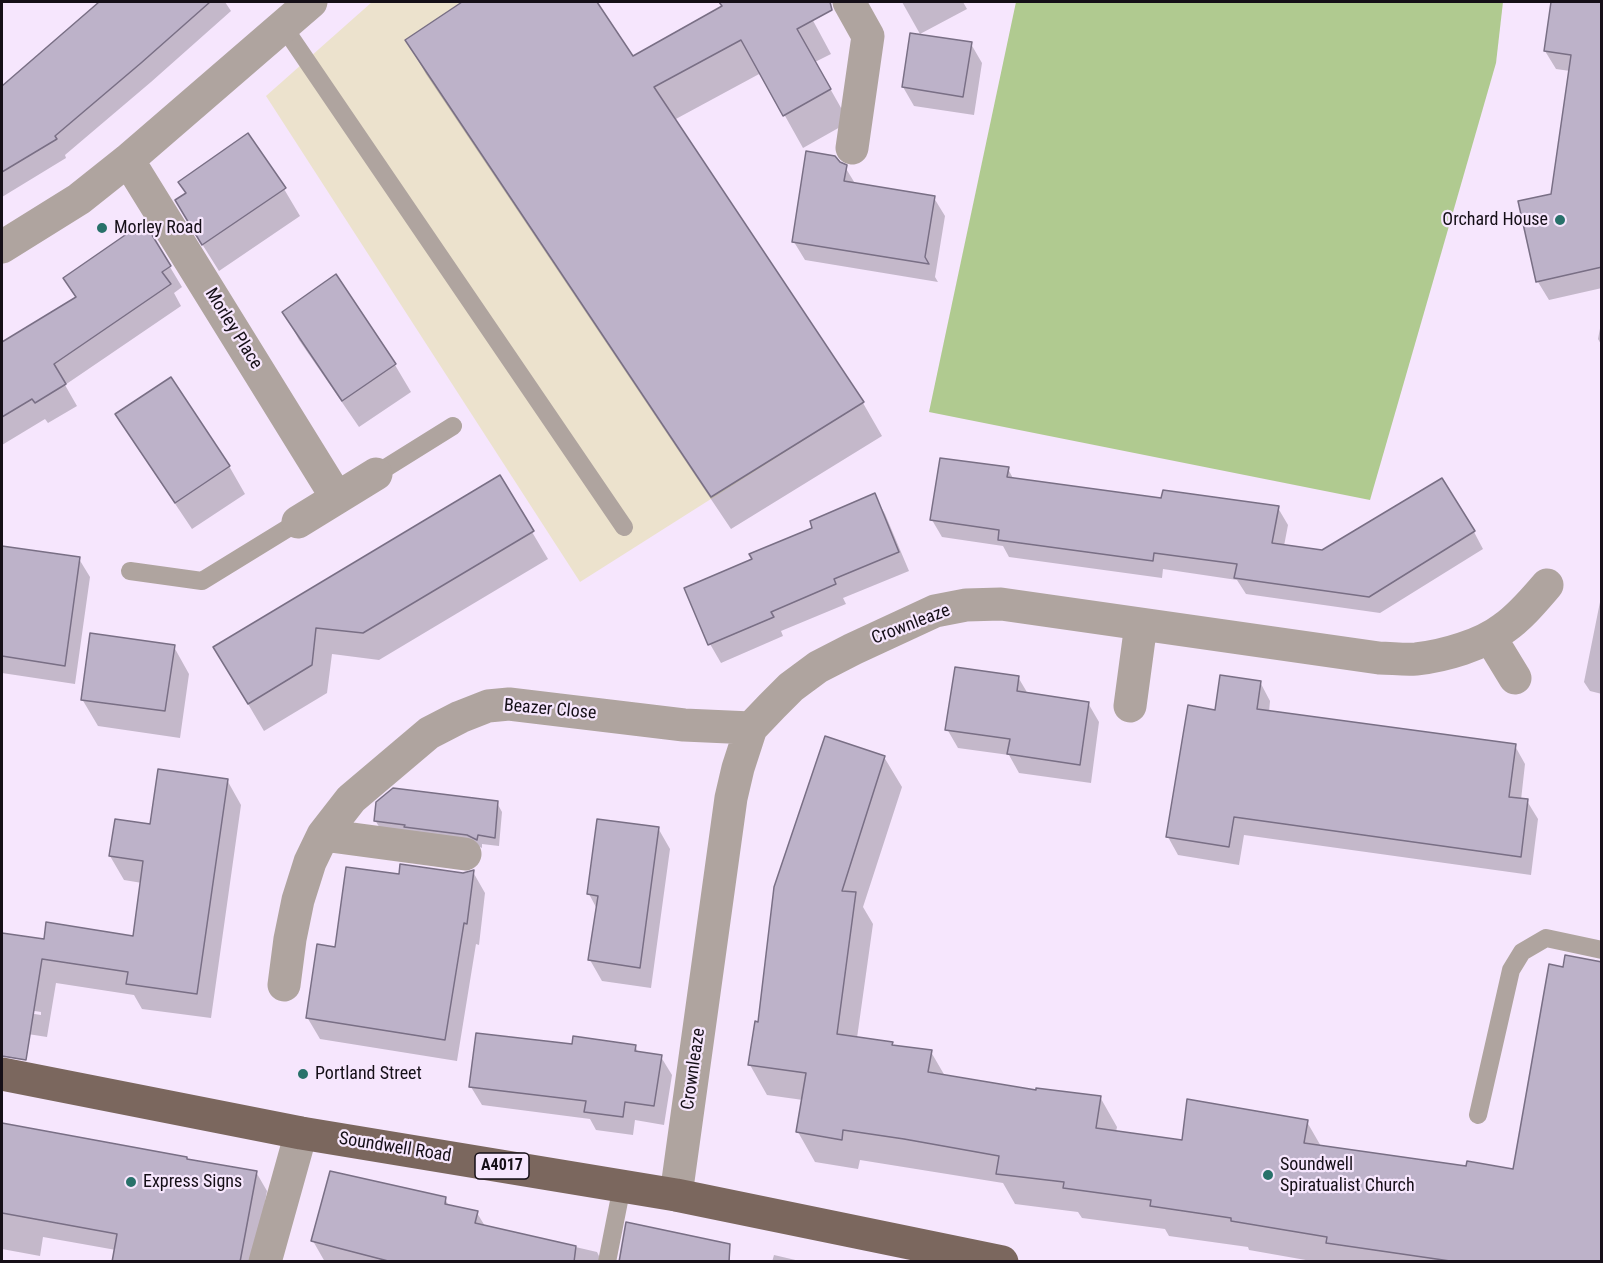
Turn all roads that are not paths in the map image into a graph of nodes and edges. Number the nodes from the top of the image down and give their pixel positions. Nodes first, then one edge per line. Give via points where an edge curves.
1 (311, 2) edge
2 (849, 2) edge
3 (283, 26) junction
4 (852, 148) dead end
5 (129, 160) junction
6 (2, 247) edge
7 (453, 426) dead end
8 (376, 474) joint
9 (337, 498) junction
10 (298, 522) joint
11 (624, 527) dead end
12 (130, 571) dead end
13 (1547, 585) dead end
14 (1141, 624) junction
15 (1490, 637) junction
16 (1515, 678) dead end
17 (1130, 706) dead end
18 (752, 728) junction
19 (323, 835) junction
20 (465, 854) dead end
21 (1602, 950) edge
22 (284, 986) dead end
23 (2, 1074) edge
24 (1478, 1115) dead end
25 (301, 1133) junction
26 (622, 1186) junction
27 (676, 1196) junction
28 (265, 1262) edge
29 (607, 1262) edge
30 (1002, 1262) edge

1 - 3 street
2 - 4 street via 868,36
3 - 5 street
3 - 11 lane
5 - 6 street via 79,198
5 - 9 street, Morley Place
7 - 8 lane
8 - 9 street
9 - 10 street
10 - 12 lane via 202,581
13 - 15 street, Crownleaze via 1504,629
14 - 15 street, Crownleaze via 1379,658 1427,657
14 - 17 street
14 - 18 street, Crownleaze via 1001,604 935,611 818,667 791,687
15 - 16 street
18 - 19 street, Beazer Close via 684,725 509,704 488,706 429,733 351,799
18 - 27 street, Crownleaze via 731,798
19 - 20 street
19 - 22 street, Beazer Close via 298,900
21 - 24 lane via 1546,938 1522,952 1511,970
23 - 25 main road, Soundwell Road / A4017
25 - 26 main road, Soundwell Road / A4017
25 - 28 street
26 - 27 main road, Soundwell Road / A4017
26 - 29 lane
27 - 30 main road, Soundwell Road / A4017

